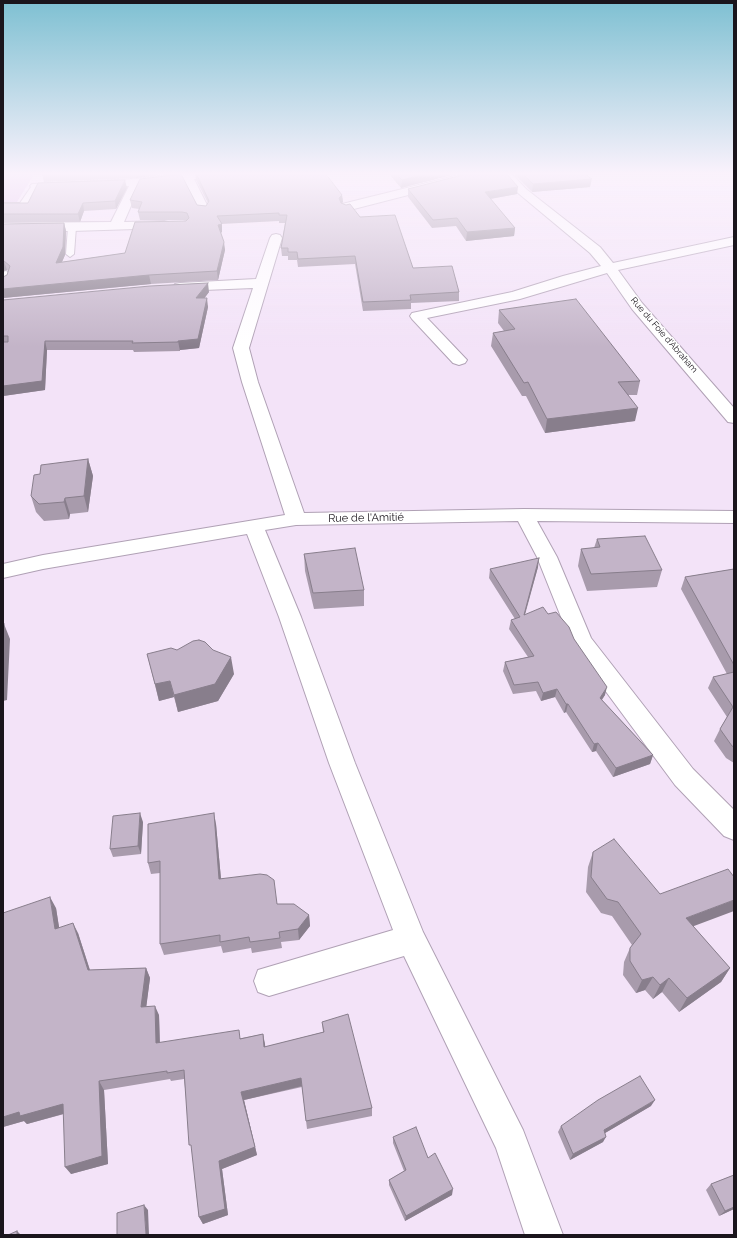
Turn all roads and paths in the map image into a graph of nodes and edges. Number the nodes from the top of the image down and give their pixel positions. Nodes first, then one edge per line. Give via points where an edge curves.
1 (72, 231) edge
2 (571, 231) edge
3 (276, 238) dead end
4 (734, 240) edge
5 (70, 254) dead end
6 (610, 268) junction
7 (262, 283) junction
8 (167, 288) edge
9 (459, 360) dead end
10 (734, 418) edge
11 (524, 515) junction
12 (734, 517) edge
13 (296, 519) junction
14 (254, 527) junction
15 (3, 571) edge
16 (734, 828) edge
17 (411, 939) junction
18 (269, 981) dead end
19 (544, 1235) edge

1 - 5 lane
2 - 6 street, Rue du Foie d'Abraham via 595,250
3 - 7 street
4 - 6 street
6 - 9 street via 515,296 417,316
6 - 10 street, Rue du Foie d'Abraham via 637,306
7 - 8 street
7 - 13 street via 241,348
11 - 12 street, Rue de l'Amitié
11 - 13 street, Rue de l'Amitié
11 - 16 street via 547,557 581,641 684,777
13 - 14 street, Rue de l'Amitié
14 - 15 street, Rue de l'Amitié
14 - 17 street
17 - 18 street
17 - 19 street via 511,1142

